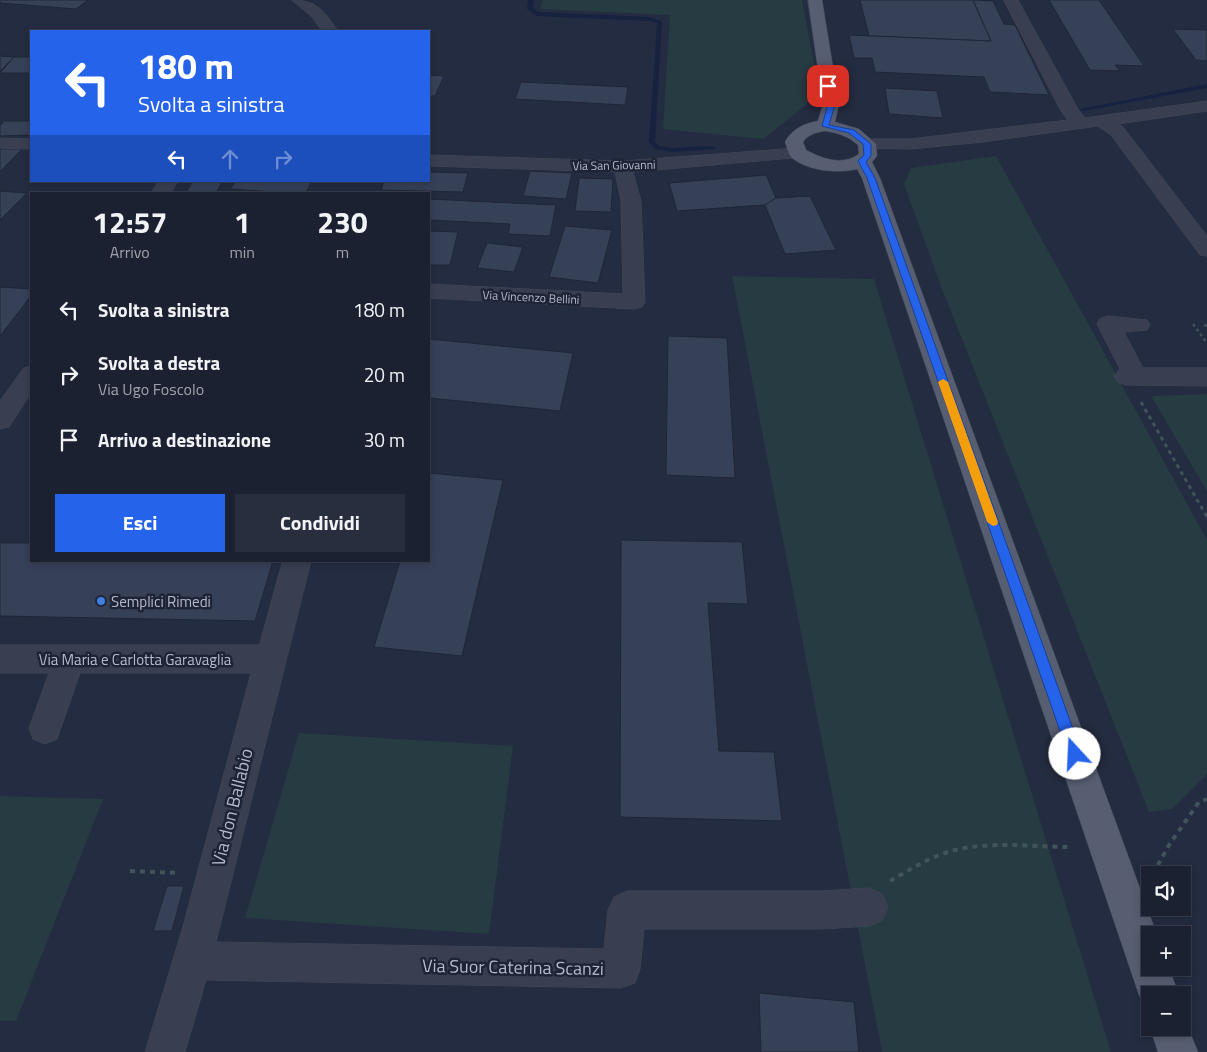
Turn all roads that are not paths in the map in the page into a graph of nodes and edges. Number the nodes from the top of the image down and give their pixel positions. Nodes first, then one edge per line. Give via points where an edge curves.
1 (299, 0) edge
2 (815, 0) edge
3 (1011, 0) edge
4 (329, 30) edge
5 (1207, 106) edge
6 (1102, 121) junction
7 (1080, 123) junction
8 (825, 126) junction
9 (0, 143) edge
10 (30, 144) edge
11 (864, 152) junction
12 (798, 153) junction
13 (430, 160) edge
14 (623, 166) junction
15 (1207, 250) edge
16 (430, 291) edge
17 (1138, 325) dead end
18 (1207, 376) edge
19 (30, 377) edge
20 (0, 420) edge
21 (297, 562) edge
22 (0, 659) edge
23 (70, 659) junction
24 (270, 659) junction
25 (45, 728) dead end
26 (870, 906) road end
27 (194, 962) junction
28 (1156, 986) edge
29 (1173, 1036) edge
30 (165, 1052) edge
31 (1178, 1052) edge

1 - 4 street via 317,14
2 - 8 main road via 831,104
3 - 7 street via 1070,111
5 - 6 street
6 - 7 street
6 - 15 street via 1117,131
7 - 11 street
8 - 11 main road via 852,132
8 - 12 main road via 813,127 797,136 794,142
9 - 10 street
11 - 12 main road via 839,167 822,165
11 - 28 main road
12 - 14 street, Via San Giovanni
13 - 14 street, Via San Giovanni
14 - 16 street, Via Vincenzo Bellini via 631,201 634,302
17 - 18 street via 1108,324 1131,376
19 - 20 street
21 - 24 street, Via don Ballabio
22 - 23 street, Via Maria e Carlotta Garavaglia
23 - 24 street, Via Maria e Carlotta Garavaglia
23 - 25 street
24 - 27 street, Via don Ballabio
26 - 27 street, Via Suor Caterina Scanzi via 821,910 627,910 621,969
27 - 30 street, Via don Ballabio
29 - 31 main road

